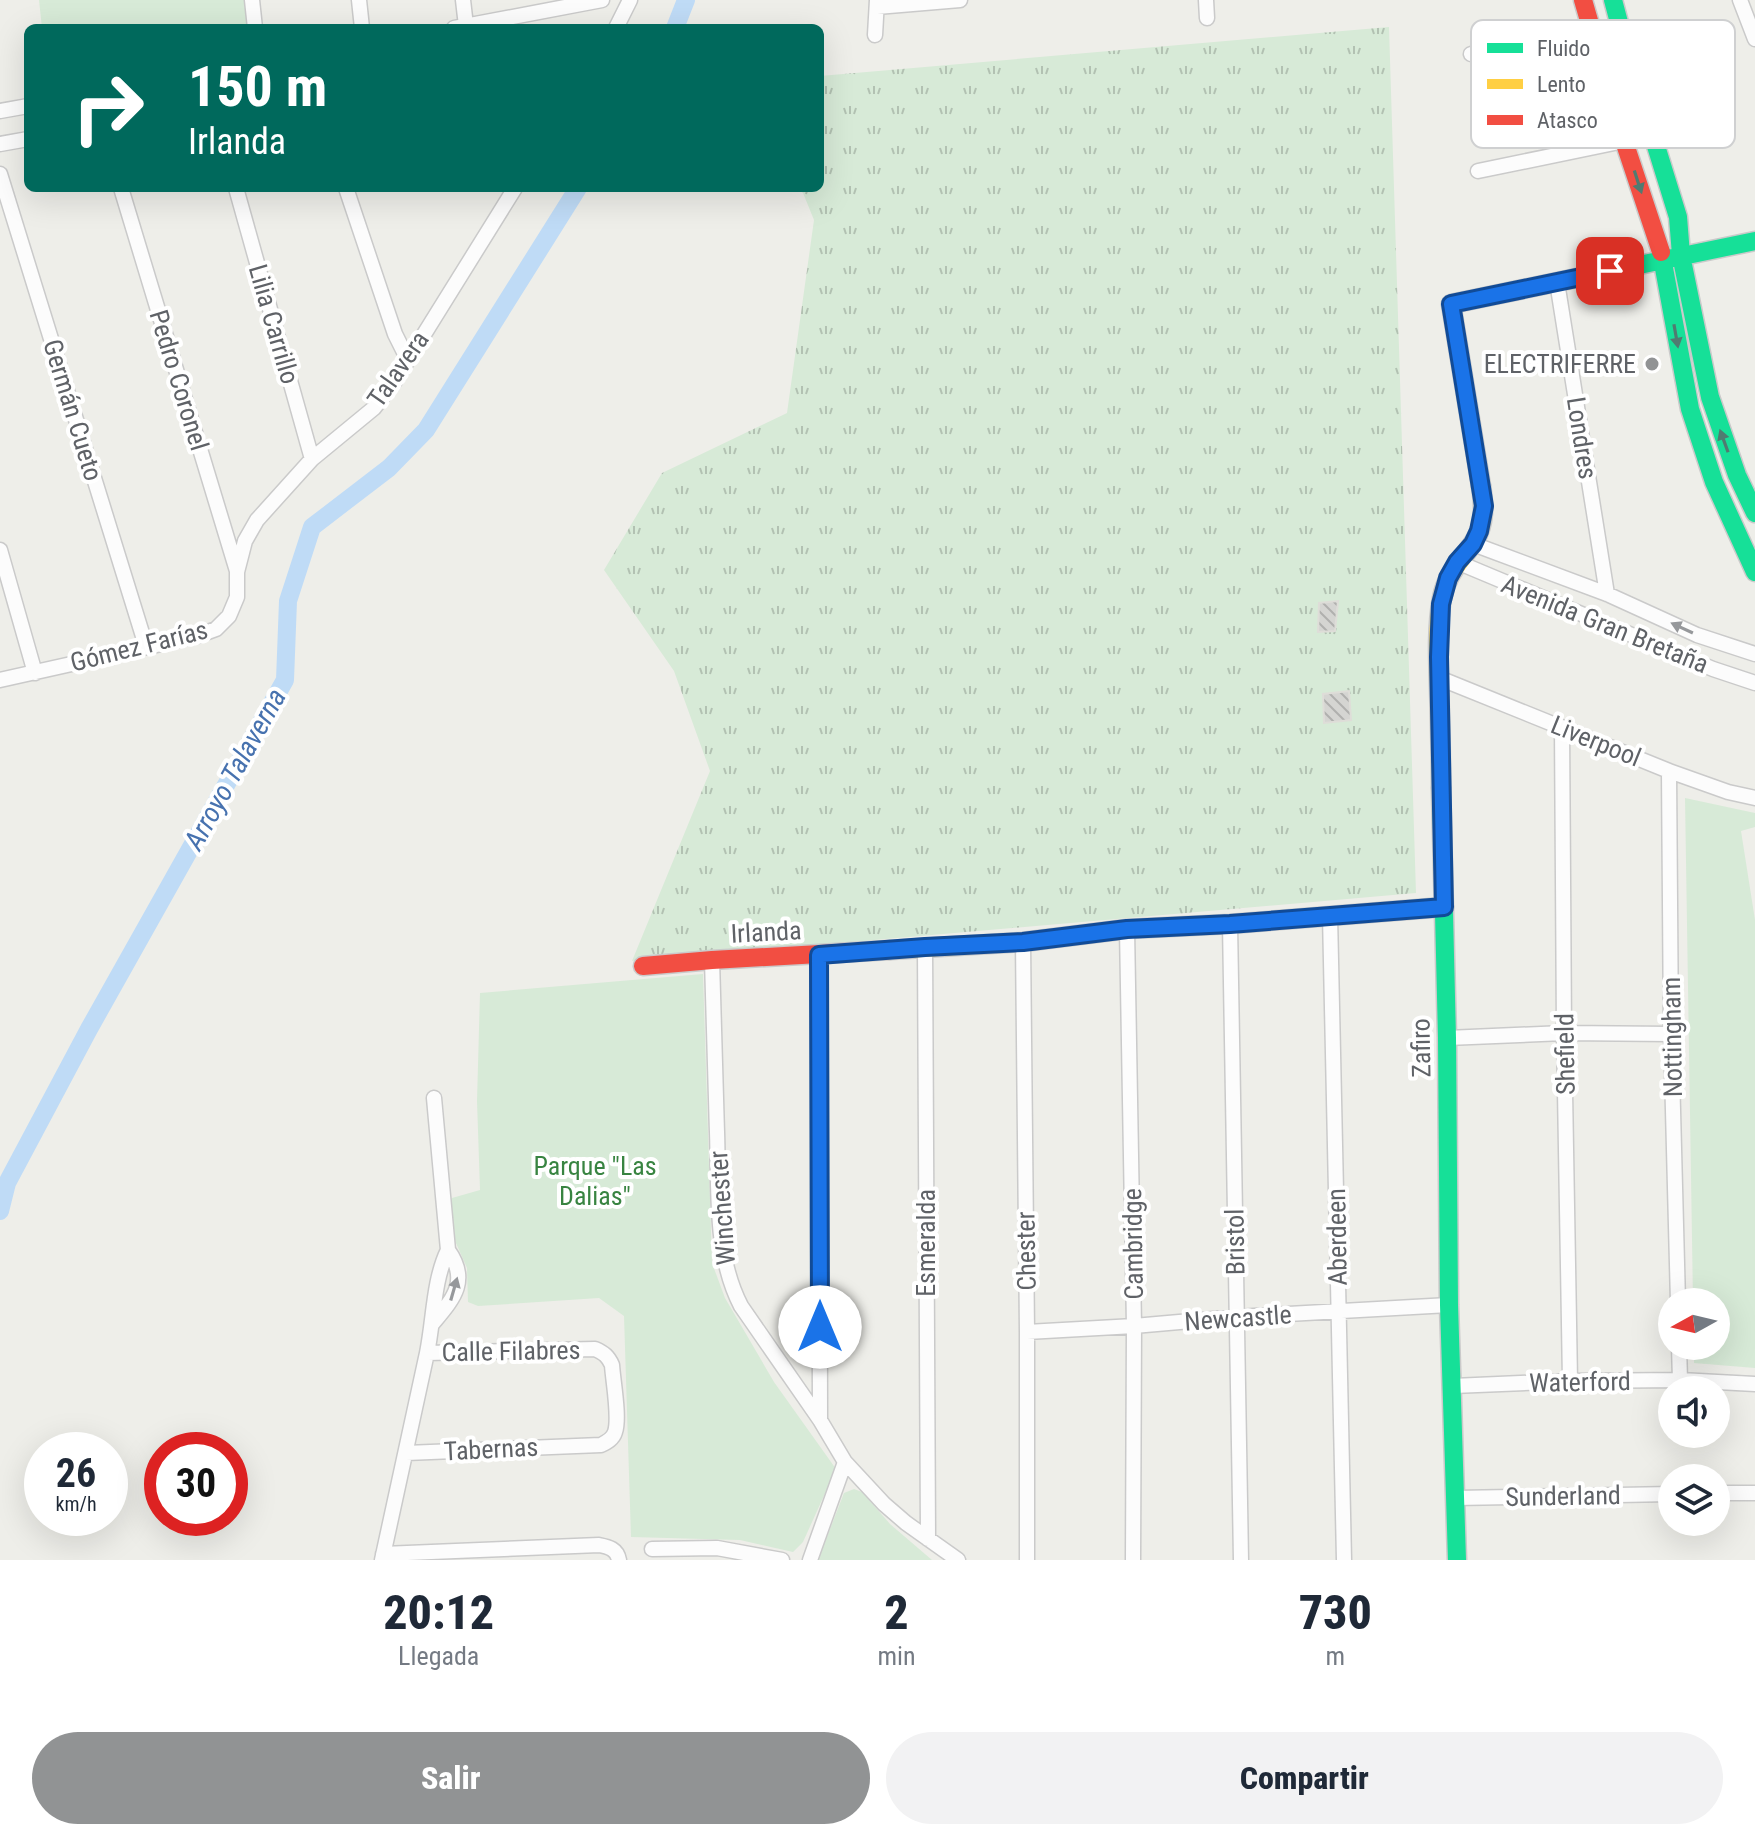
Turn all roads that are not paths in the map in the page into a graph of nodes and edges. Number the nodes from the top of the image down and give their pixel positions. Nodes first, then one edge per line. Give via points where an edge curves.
1 (252, 0) edge
2 (359, 0) edge
3 (463, 0) edge
4 (602, 0) edge
5 (630, 0) edge
6 (960, 0) edge
7 (1206, 0) edge
8 (1583, 0) edge
9 (1613, 0) edge
10 (1740, 0) edge
11 (570, 3) edge
12 (877, 4) edge
13 (1207, 18) dead end
14 (1588, 20) edge
15 (1618, 20) edge
16 (255, 24) edge
17 (362, 24) edge
18 (460, 24) edge
19 (474, 24) edge
20 (618, 24) edge
21 (875, 35) dead end
22 (1755, 39) edge
23 (24, 107) edge
24 (0, 111) edge
25 (24, 140) edge
26 (0, 144) edge
27 (1590, 148) edge
28 (1627, 148) edge
29 (1657, 148) edge
30 (1478, 171) dead end
31 (0, 174) edge
32 (122, 192) edge
33 (237, 192) edge
34 (347, 192) edge
35 (513, 192) edge
36 (1755, 241) edge
37 (1672, 257) junction
38 (1557, 282) junction
39 (408, 360) junction
40 (312, 459) junction
41 (1755, 513) edge
42 (1473, 544) junction
43 (1750, 546) edge
44 (0, 550) edge
45 (1457, 562) junction
46 (237, 572) junction
47 (1755, 572) edge
48 (1607, 594) junction
49 (146, 646) junction
50 (1755, 654) edge
51 (35, 673) junction
52 (1439, 678) junction
53 (0, 680) edge
54 (1755, 683) edge
55 (1562, 727) junction
56 (1669, 771) junction
57 (1755, 798) edge
58 (1444, 907) junction
59 (1330, 915) junction
60 (1230, 924) junction
61 (1127, 929) junction
62 (1023, 942) junction
63 (925, 947) junction
64 (819, 955) junction
65 (712, 960) junction
66 (643, 966) dead end
67 (1564, 1033) junction
68 (1671, 1034) junction
69 (1447, 1038) junction
70 (434, 1098) dead end
71 (448, 1250) junction
72 (1678, 1288) edge
73 (1449, 1305) junction
74 (1339, 1312) junction
75 (1236, 1317) junction
76 (433, 1324) junction
77 (1134, 1326) junction
78 (1027, 1332) junction
79 (595, 1349) joint
80 (427, 1353) junction
81 (1658, 1380) edge
82 (1570, 1381) junction
83 (1730, 1383) edge
84 (1755, 1384) edge
85 (1453, 1386) junction
86 (820, 1420) junction
87 (406, 1453) junction
88 (845, 1462) junction
89 (1730, 1493) edge
90 (1755, 1493) edge
91 (1658, 1494) edge
92 (1455, 1498) junction
93 (928, 1539) junction
94 (652, 1549) dead end
95 (685, 1554) edge
96 (382, 1557) edge
97 (619, 1560) edge
98 (782, 1560) edge
99 (810, 1560) edge
100 (958, 1560) edge
101 (1027, 1560) edge
102 (1133, 1560) edge
103 (1241, 1560) edge
104 (1344, 1560) edge
105 (1457, 1560) edge

1 - 16 street
2 - 17 street
3 - 18 street
4 - 11 street
5 - 20 street
6 - 12 street
7 - 13 street
8 - 14 street
9 - 15 street
10 - 22 street
11 - 19 street
12 - 21 street
23 - 24 street
25 - 26 street
27 - 30 street
28 -> 37 street
29 - 37 street via 1678,217
31 - 49 street, Germán Cueto
32 - 46 street, Pedro Coronel
33 - 40 street, Lilia Carrillo
34 - 39 street
35 - 39 street, Talavera
36 - 37 street
37 - 38 street
41 -> 37 street via 1710,397
37 -> 43 street via 1690,409 1714,482
38 - 42 street via 1451,304 1484,506
38 - 48 street, Londres
39 - 40 street, Talavera via 374,408
40 - 46 street, Talavera via 257,520
42 - 45 street, Zafiro
42 - 48 street, Avenida Gran Bretaña
43 - 47 street
44 - 51 street
45 - 52 street, Zafiro via 1441,604
45 - 54 street, Avenida Gran Bretaña
46 - 49 street, Gómez Farías via 237,597 216,629
50 -> 48 street, Avenida Gran Bretaña via 1697,635
49 - 51 street, Gómez Farías
51 - 53 street, Gómez Farías
52 - 55 street, Liverpool
52 - 58 street, Zafiro
55 - 56 street, Liverpool
55 - 67 street, Shefield
56 - 57 street, Liverpool
56 - 68 street, Nottingham
58 - 59 street, Irlanda
58 - 69 street, Zafiro
59 - 60 street, Irlanda
59 - 74 street, Aberdeen
60 - 61 street, Irlanda
60 - 75 street, Bristol
61 - 62 street, Irlanda
61 - 77 street, Cambridge
62 - 63 street, Irlanda
62 - 78 street, Chester
63 - 64 street, Irlanda
63 - 93 street, Esmeralda
64 - 65 street, Irlanda
64 - 86 street
65 - 66 street, Irlanda
65 - 86 street, Winchester via 719,1218 726,1273 741,1306
67 - 68 street
67 - 69 street
67 - 82 street, Shefield
68 - 72 street, Nottingham
69 - 73 street, Zafiro
70 - 71 street
71 - 76 street via 439,1269
76 -> 71 street via 457,1290 458,1272
73 - 74 street, Newcastle
73 - 85 street, Zafiro
74 - 75 street, Newcastle
74 - 104 street, Aberdeen
75 - 77 street, Newcastle
75 - 103 street, Bristol
76 - 80 street
77 - 78 street, Newcastle
77 - 102 street, Cambridge
78 - 101 street, Chester
79 - 80 street, Calle Filabres
79 - 87 street, Tabernas via 612,1365 616,1421 609,1441
80 - 87 street
81 - 82 street, Waterford
82 - 85 street, Waterford
83 - 84 street, Waterford
85 - 92 street, Zafiro
86 - 88 street, Winchester
87 - 96 street
88 - 93 street, Winchester via 884,1504
88 - 99 street
89 - 90 street
91 - 92 street, Sunderland
92 - 105 street, Zafiro
93 - 100 street, Winchester
94 - 95 street
95 - 98 street via 717,1548
96 - 97 street via 599,1545 611,1548

